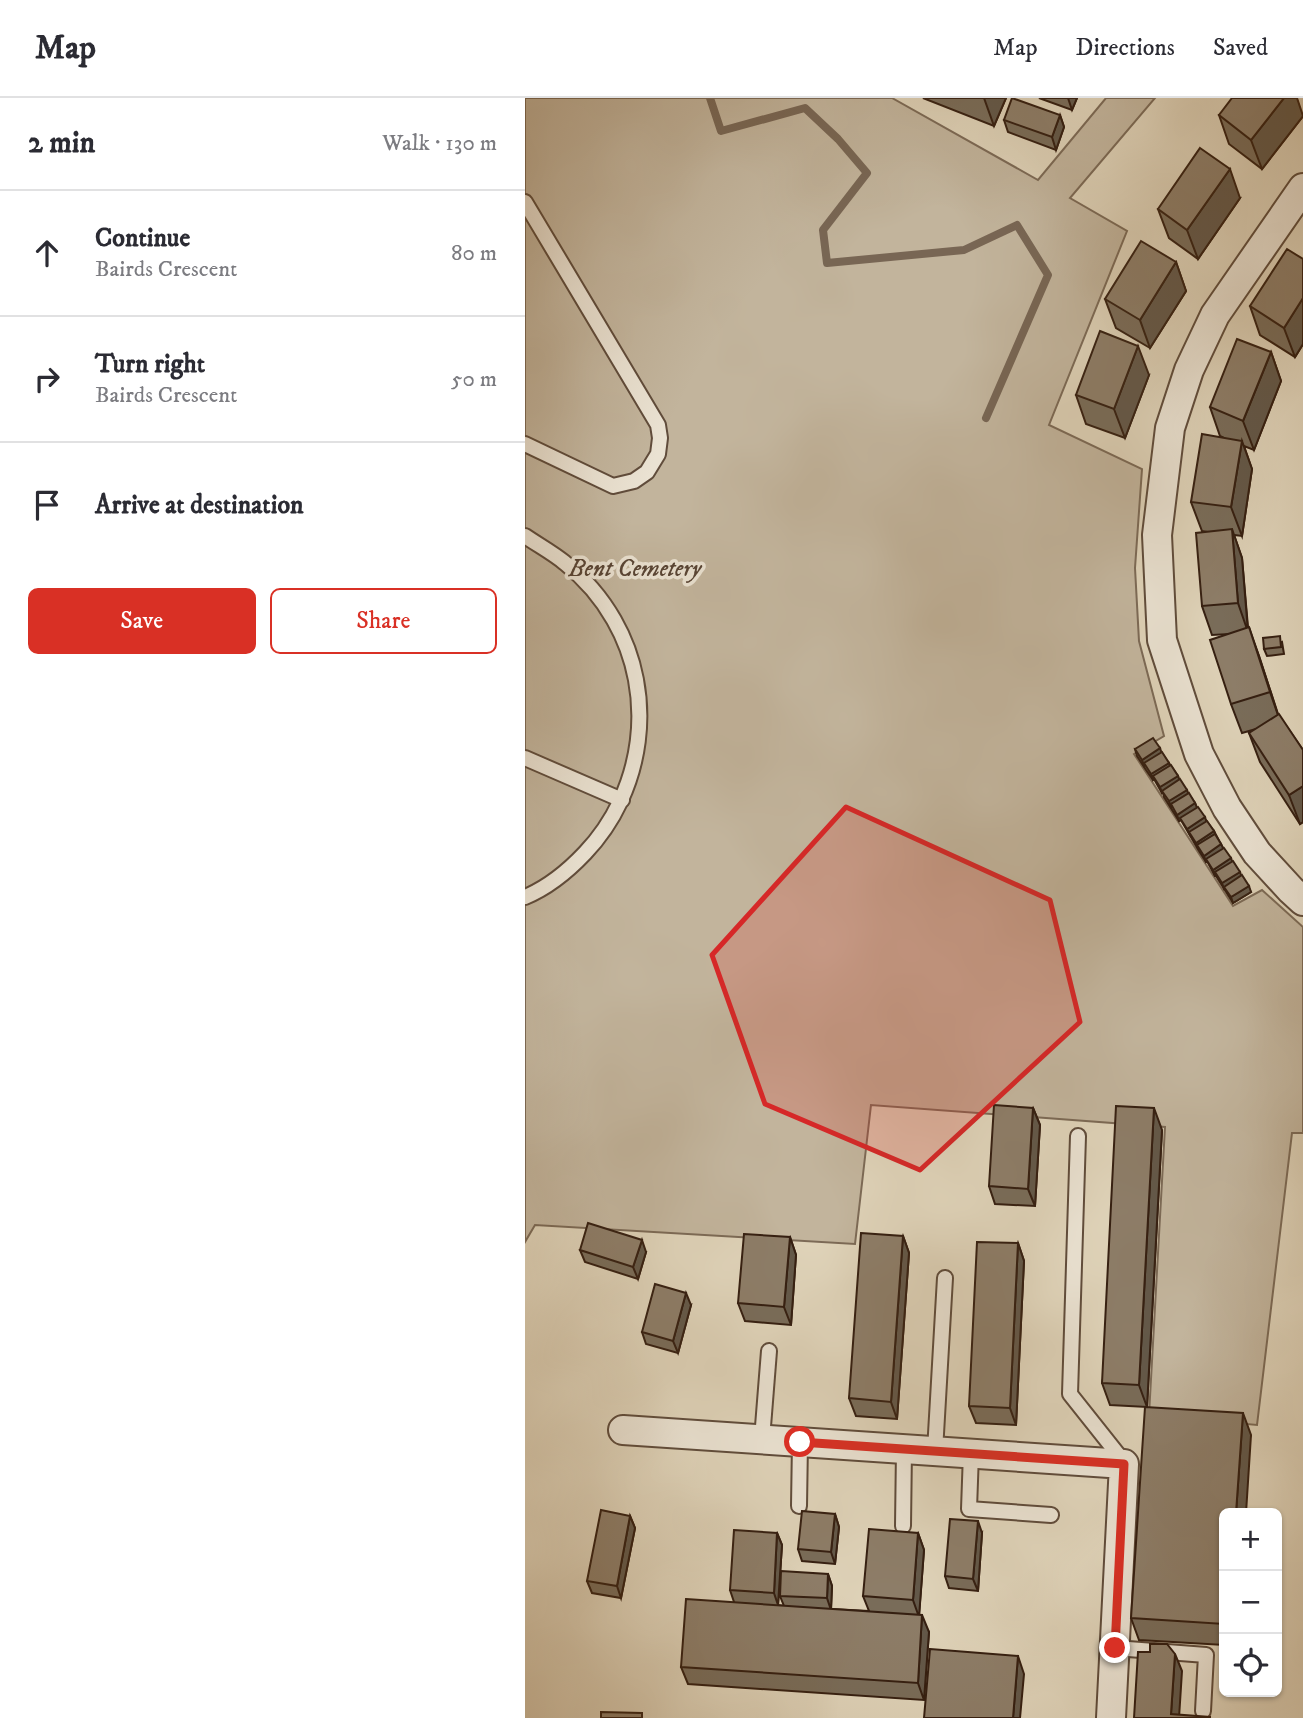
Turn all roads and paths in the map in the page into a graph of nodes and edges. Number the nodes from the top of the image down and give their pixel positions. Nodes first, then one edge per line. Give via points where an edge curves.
1 (1303, 188) edge
2 (525, 202) edge
3 (525, 444) edge
4 (525, 536) edge
5 (525, 758) edge
6 (622, 800) junction
7 (525, 897) edge
8 (1303, 901) edge
9 (1077, 1136) dead end
10 (945, 1278) dead end
11 (769, 1351) dead end
12 (623, 1430) dead end
13 (762, 1439) junction
14 (800, 1442) junction
15 (904, 1449) junction
16 (935, 1451) junction
17 (971, 1453) junction
18 (1124, 1464) junction
19 (799, 1506) dead end
20 (1051, 1515) dead end
21 (902, 1526) dead end
22 (1115, 1648) junction
23 (1203, 1711) dead end
24 (1111, 1718) edge

1 - 8 street via 1215,315 1189,370 1170,428 1157,535 1162,640 1199,754 1257,853
2 - 3 lane via 658,425 660,438 647,472 614,486
4 - 6 lane via 566,563 593,590 628,650 640,727
5 - 6 lane
6 - 7 lane via 601,836 568,871
9 - 18 lane via 1070,1394
10 - 16 lane
11 - 13 lane
12 - 13 street
13 - 14 street
14 - 15 street
14 - 19 lane
15 - 16 street
15 - 21 lane
16 - 17 street
17 - 18 street
17 - 20 lane via 969,1509
18 - 22 street
22 - 23 lane via 1206,1655
22 - 24 street

